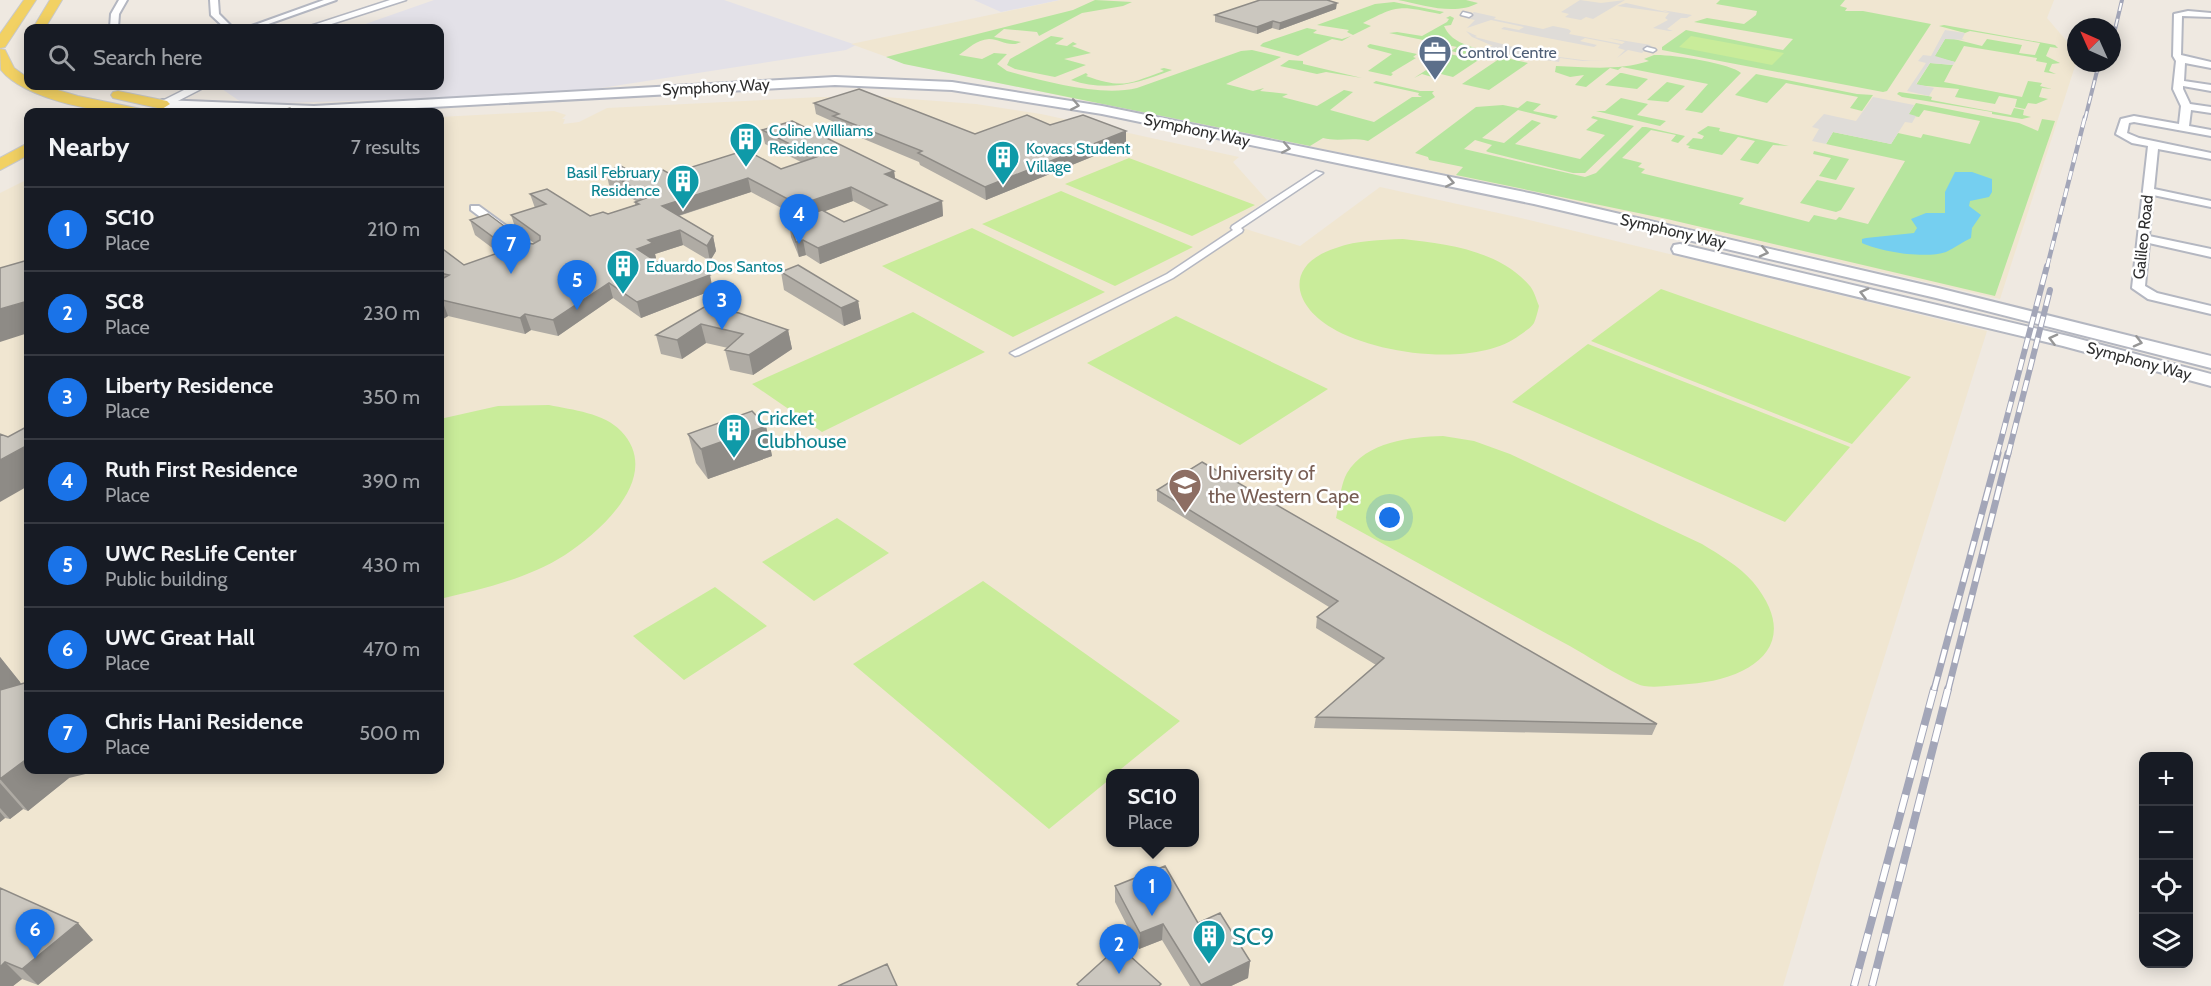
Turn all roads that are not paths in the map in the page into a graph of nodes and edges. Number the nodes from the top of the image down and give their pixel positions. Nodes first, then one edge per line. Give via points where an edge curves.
1 (30, 0) edge
2 (56, 0) edge
3 (123, 0) edge
4 (214, 0) edge
5 (332, 0) edge
6 (401, 0) edge
7 (413, 0) edge
8 (307, 4) edge
9 (2211, 15) edge
10 (41, 24) edge
11 (114, 24) edge
12 (225, 24) edge
13 (260, 24) edge
14 (322, 24) edge
15 (346, 24) edge
16 (0, 44) edge
17 (0, 53) edge
18 (2181, 60) junction
19 (2211, 65) edge
20 (24, 81) edge
21 (2179, 83) junction
22 (2211, 88) edge
23 (32, 90) edge
24 (45, 90) edge
25 (97, 90) edge
26 (118, 90) edge
27 (151, 90) edge
28 (167, 90) edge
29 (192, 90) edge
30 (162, 104) junction
31 (2186, 105) junction
32 (55, 108) edge
33 (121, 108) edge
34 (128, 108) edge
35 (136, 108) edge
36 (142, 108) edge
37 (238, 108) edge
38 (359, 108) edge
39 (2211, 110) edge
40 (444, 113) edge
41 (2184, 128) junction
42 (2211, 133) edge
43 (2153, 145) junction
44 (24, 151) edge
45 (24, 156) edge
46 (2211, 156) edge
47 (0, 166) edge
48 (19, 173) dead end
49 (1319, 173) dead end
50 (0, 183) edge
51 (2148, 191) junction
52 (2211, 204) edge
53 (475, 208) dead end
54 (511, 234) edge
55 (2143, 238) junction
56 (2211, 254) edge
57 (2211, 310) edge
58 (1015, 353) dead end
59 (2211, 362) edge
60 (2211, 380) edge

1 - 16 main road
2 - 10 main road
3 - 11 street
4 - 12 street via 215,15
5 - 8 street
6 - 14 street
7 - 15 street
8 - 13 street
9 - 18 street via 2178,15 2176,56
17 - 20 main road via 8,70
18 - 19 street
18 - 21 street
21 - 22 street
21 - 31 street
23 - 32 main road
24 - 33 main road
25 - 34 main road
26 - 27 main road
28 - 35 street
29 - 30 street
30 - 36 main road
30 -> 37 main road, Symphony Way
31 - 39 street
31 - 41 street
38 -> 59 main road, Symphony Way via 835,81 996,91 1546,202 1938,293
60 -> 40 main road, Symphony Way via 2057,339 1548,218 992,101 901,93 820,92
41 - 42 street
41 - 43 street via 2134,119 2125,121 2123,137
43 - 46 street
43 - 51 street, Galileo Road
44 - 47 main road
45 - 47 main road
48 - 50 main road
49 - 58 street via 1170,276
51 - 52 street
51 - 55 street, Galileo Road
53 - 54 street
55 - 56 street
55 - 57 street, Galileo Road via 2140,290

